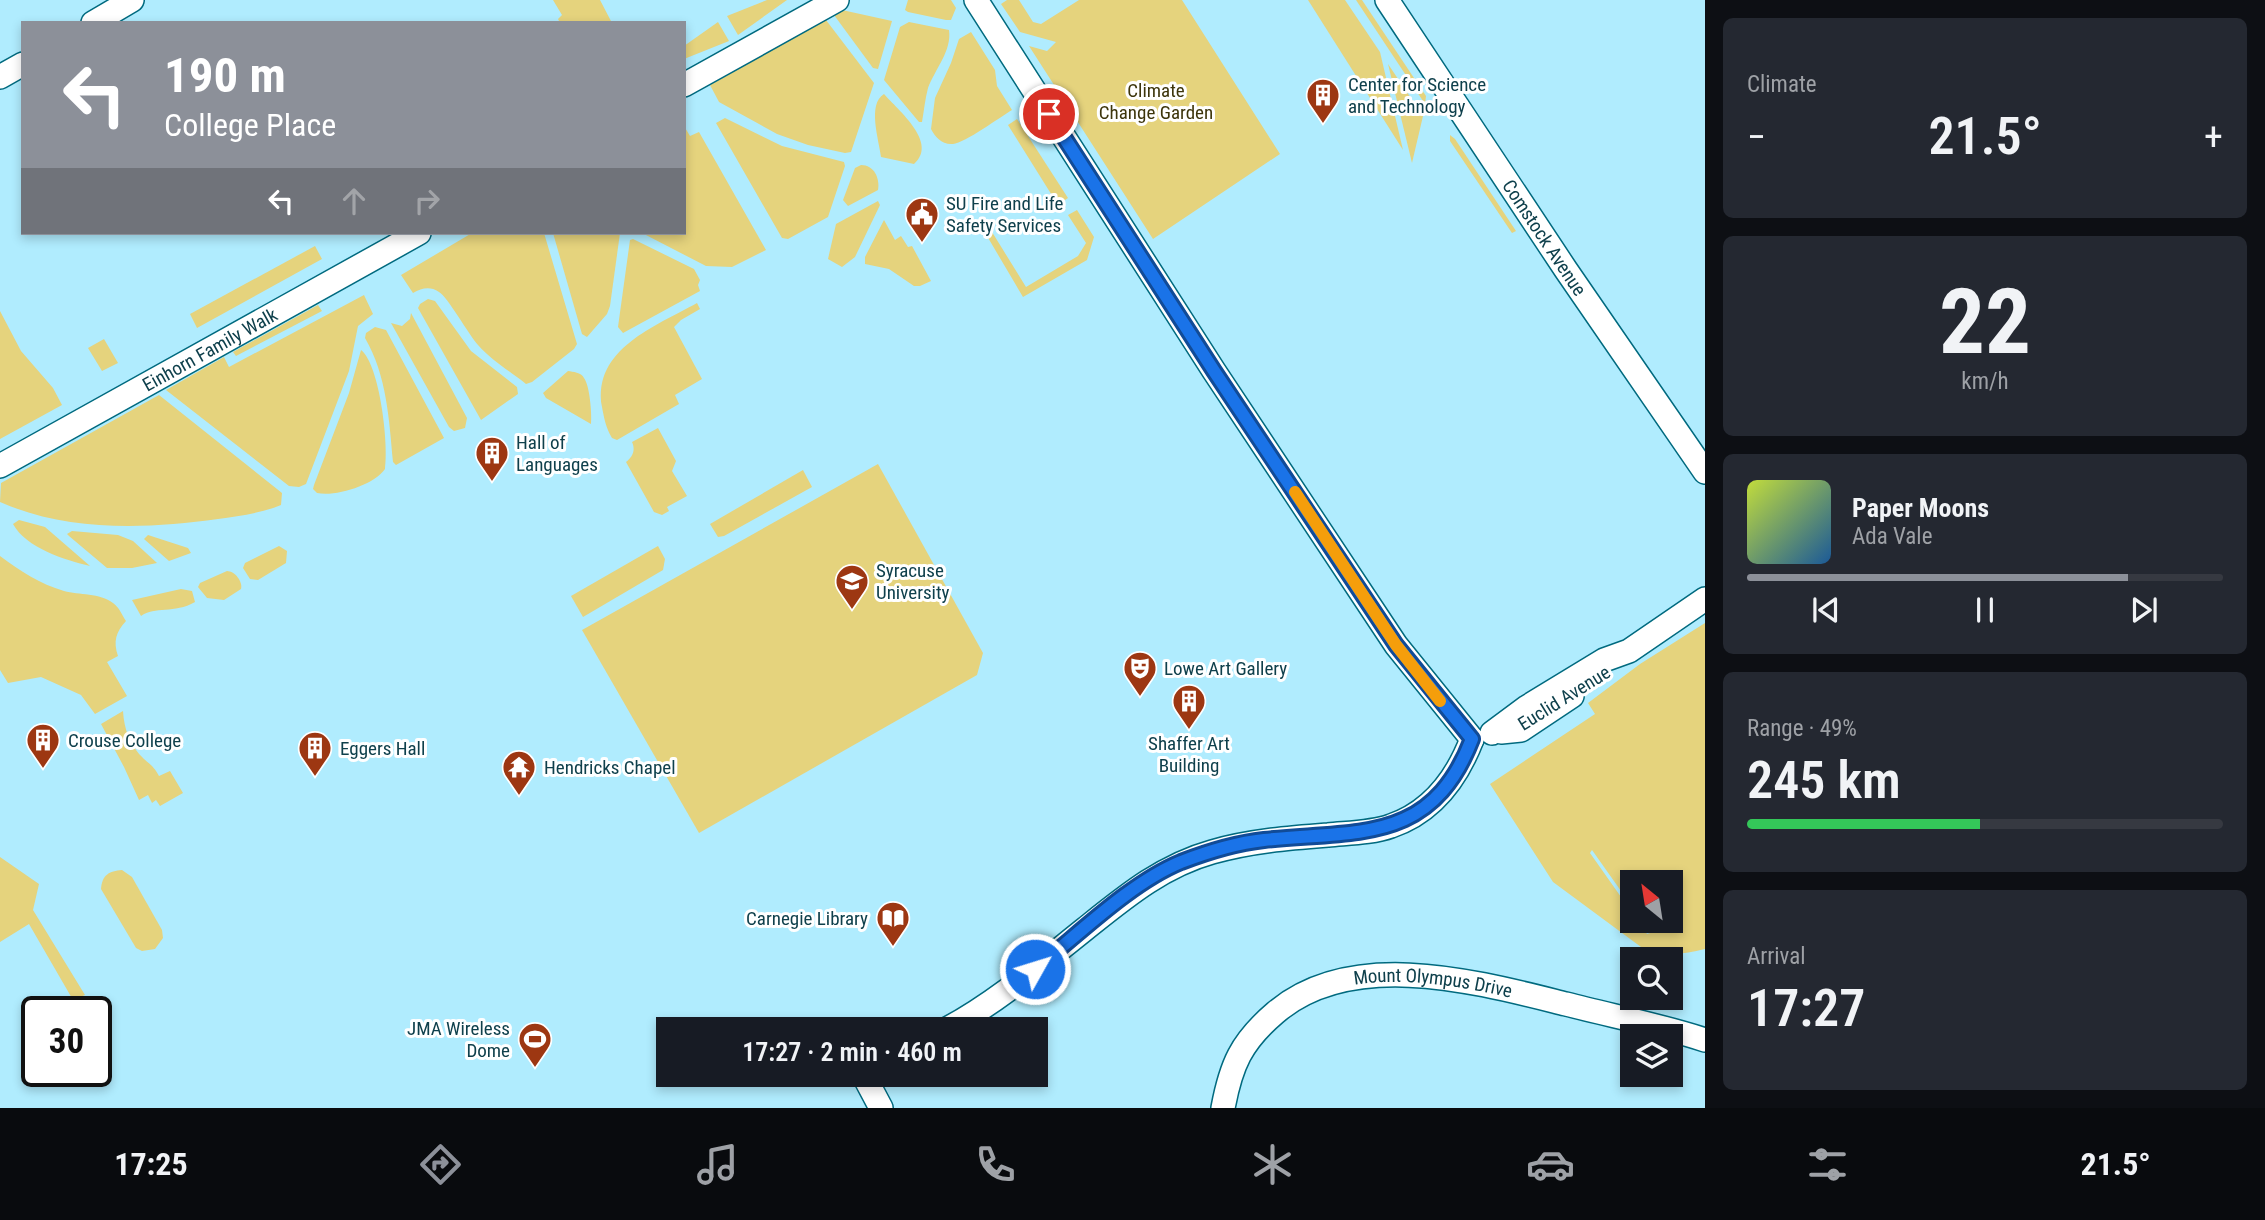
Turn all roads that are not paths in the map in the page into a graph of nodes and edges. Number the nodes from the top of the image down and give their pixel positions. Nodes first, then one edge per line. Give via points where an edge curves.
1 (132, 0) edge
2 (837, 0) edge
3 (976, 0) edge
4 (1387, 0) edge
5 (96, 21) edge
6 (21, 65) edge
7 (0, 77) edge
8 (686, 85) edge
9 (415, 235) edge
10 (0, 466) edge
11 (1705, 472) edge
12 (1705, 599) edge
13 (1482, 736) junction
14 (965, 1017) edge
15 (1705, 1041) edge
16 (870, 1087) edge
17 (881, 1108) edge
18 (1223, 1108) edge

1 - 5 street
2 - 8 street
3 - 13 street via 1396,645
4 - 11 street, Comstock Avenue
6 - 7 street
9 - 10 street, Einhorn Family Walk
12 - 13 street, Euclid Avenue via 1629,650 1604,660
13 - 14 street via 1434,801 1416,813 1391,826 1260,841 1180,863 1149,879 1016,984
15 - 18 street, Mount Olympus Drive via 1451,979 1361,976 1305,992 1253,1031 1229,1078
16 - 17 street

